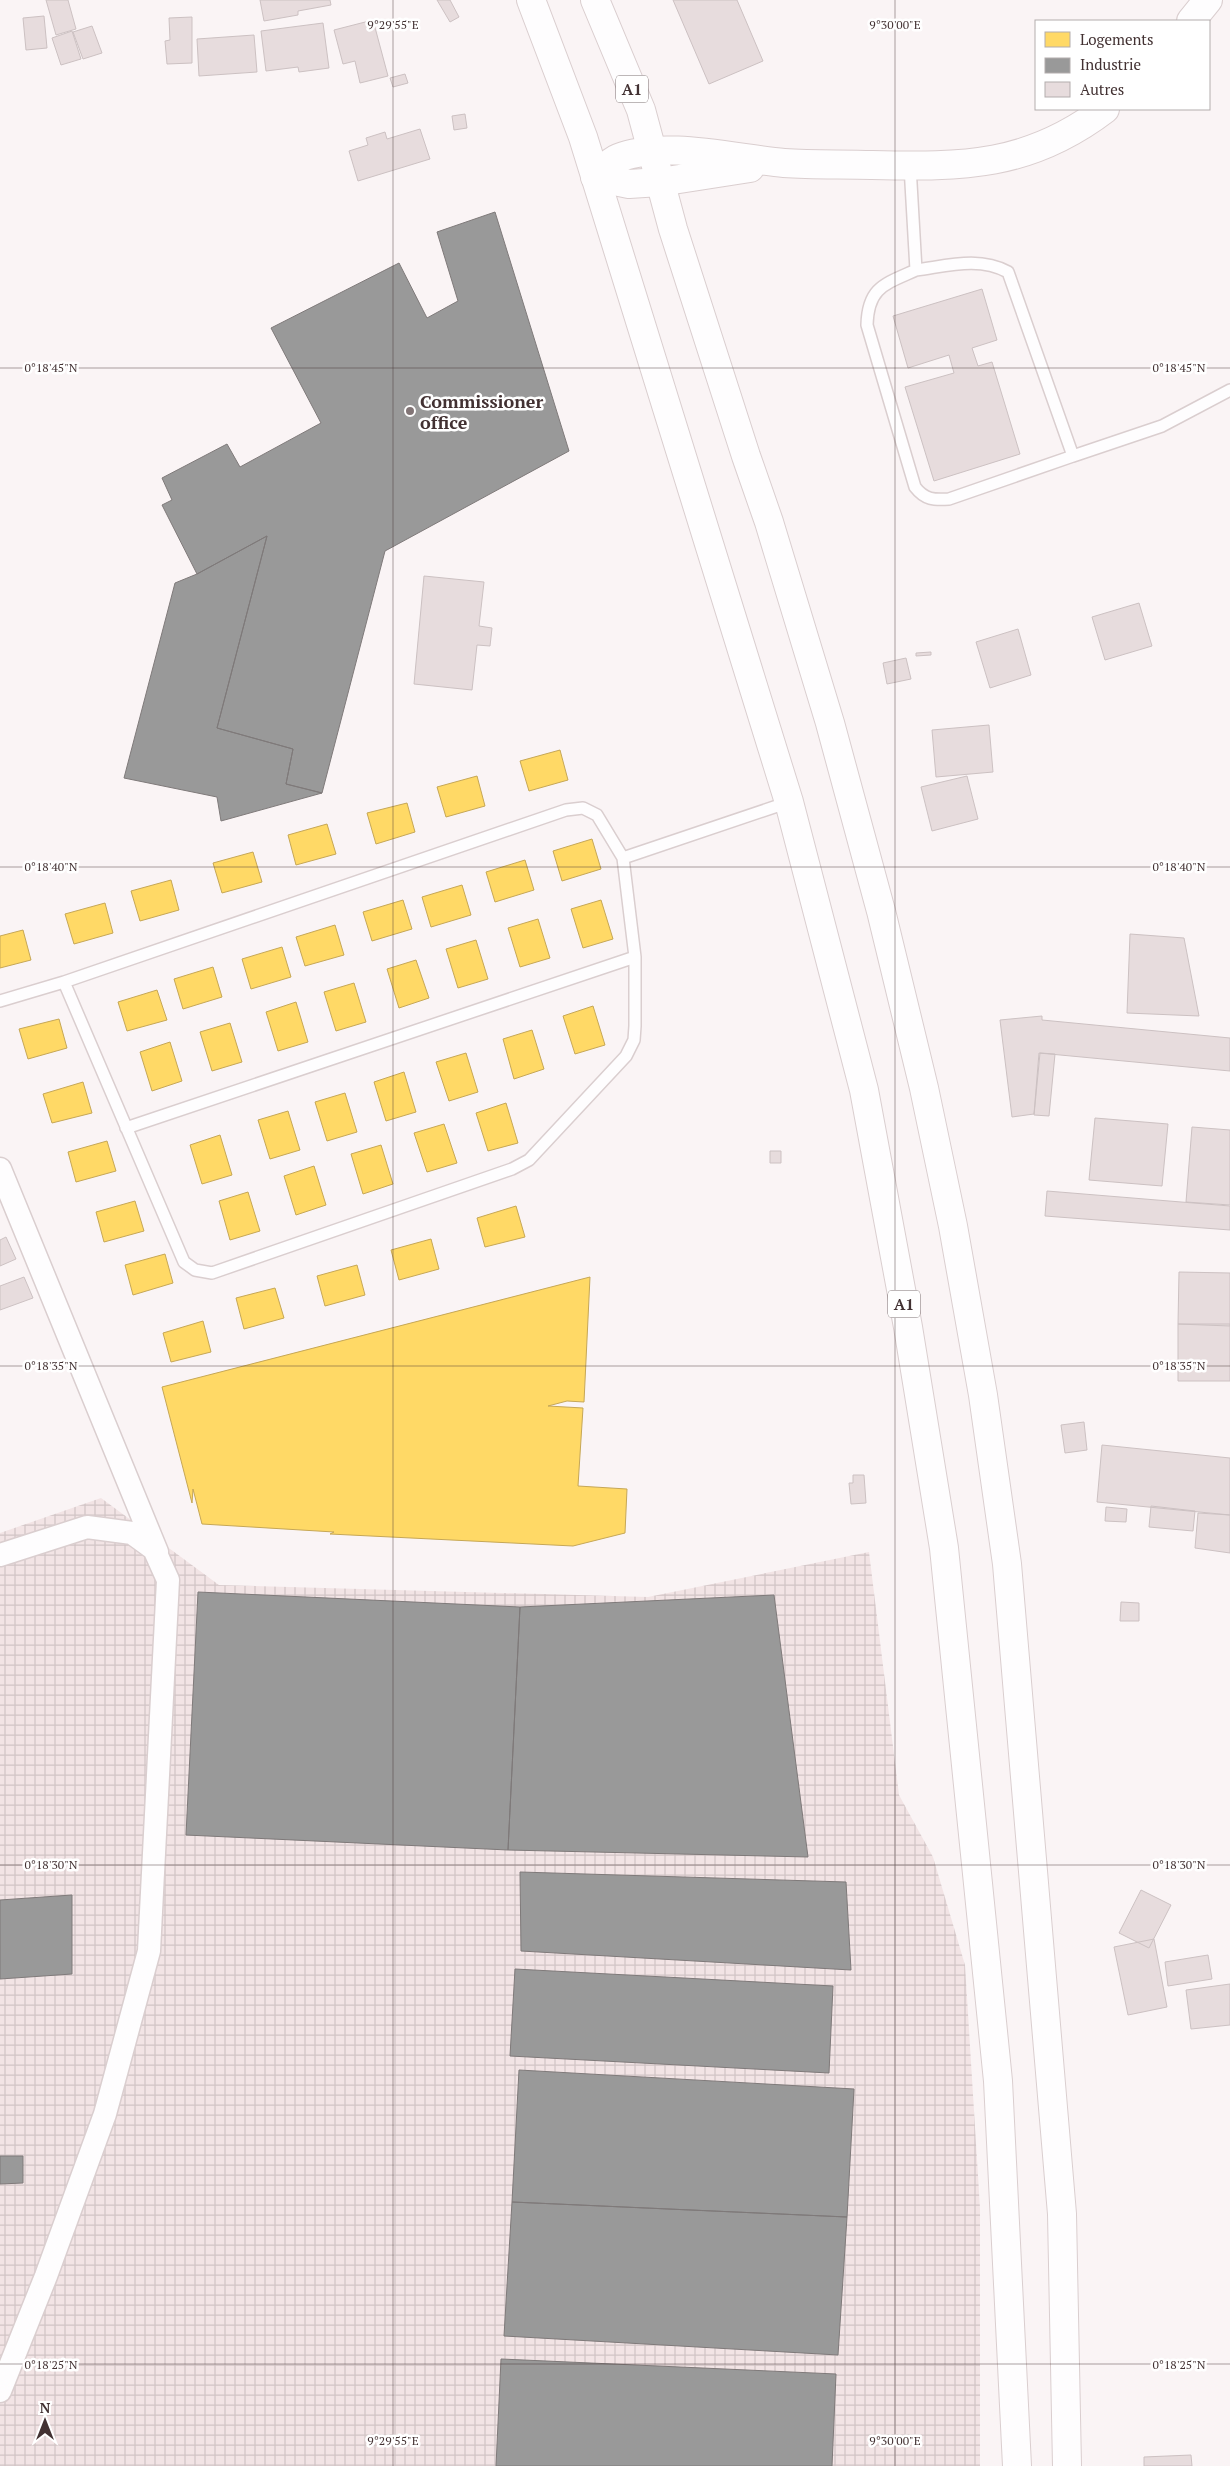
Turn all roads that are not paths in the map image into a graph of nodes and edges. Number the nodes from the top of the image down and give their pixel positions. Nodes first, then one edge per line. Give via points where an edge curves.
1 (531, 0) edge
2 (595, 0) edge
3 (1208, 0) edge
4 (1192, 20) edge
5 (1105, 110) edge
6 (652, 152) junction
7 (784, 163) junction
8 (910, 166) junction
9 (595, 177) junction
10 (660, 182) junction
11 (916, 270) junction
12 (1230, 390) edge
13 (1073, 456) junction
14 (789, 802) junction
15 (623, 858) junction
16 (635, 957) junction
17 (64, 982) junction
18 (0, 1001) edge
19 (126, 1128) junction
20 (0, 1168) edge
21 (0, 1555) edge
22 (168, 1580) junction
23 (0, 2391) edge
24 (1017, 2466) edge
25 (1067, 2466) edge

1 - 9 main road, A1
2 - 6 main road, A1 via 641,110
3 - 4 main road
5 - 8 main road via 1047,144 1006,158 958,165
6 - 7 main road via 683,151
6 - 9 main road via 618,158
6 - 10 main road, A1
7 - 8 main road
7 - 10 main road
8 - 11 lane
9 - 10 main road via 629,184
9 - 14 main road, A1
10 - 25 main road, A1 via 830,724 876,892 924,1088 953,1226 983,1395 1007,1564 1062,2214
11 - 13 lane via 979,262 1008,272
11 - 13 lane via 884,284 872,296 867,325 915,487 922,496 935,500 949,498
12 - 13 lane via 1162,426
14 - 15 lane
14 - 24 main road, A1 via 864,1090 908,1327 944,1548 998,2080
15 - 16 lane
15 - 17 lane via 597,816 583,808 566,810
16 - 19 lane
16 - 19 lane via 635,1033 626,1056 529,1160 512,1170 212,1273 195,1270 184,1262
17 - 18 lane
17 - 19 lane
20 - 22 street
21 - 22 street via 87,1527 132,1533 154,1549
22 - 23 street via 149,1952 105,2114

